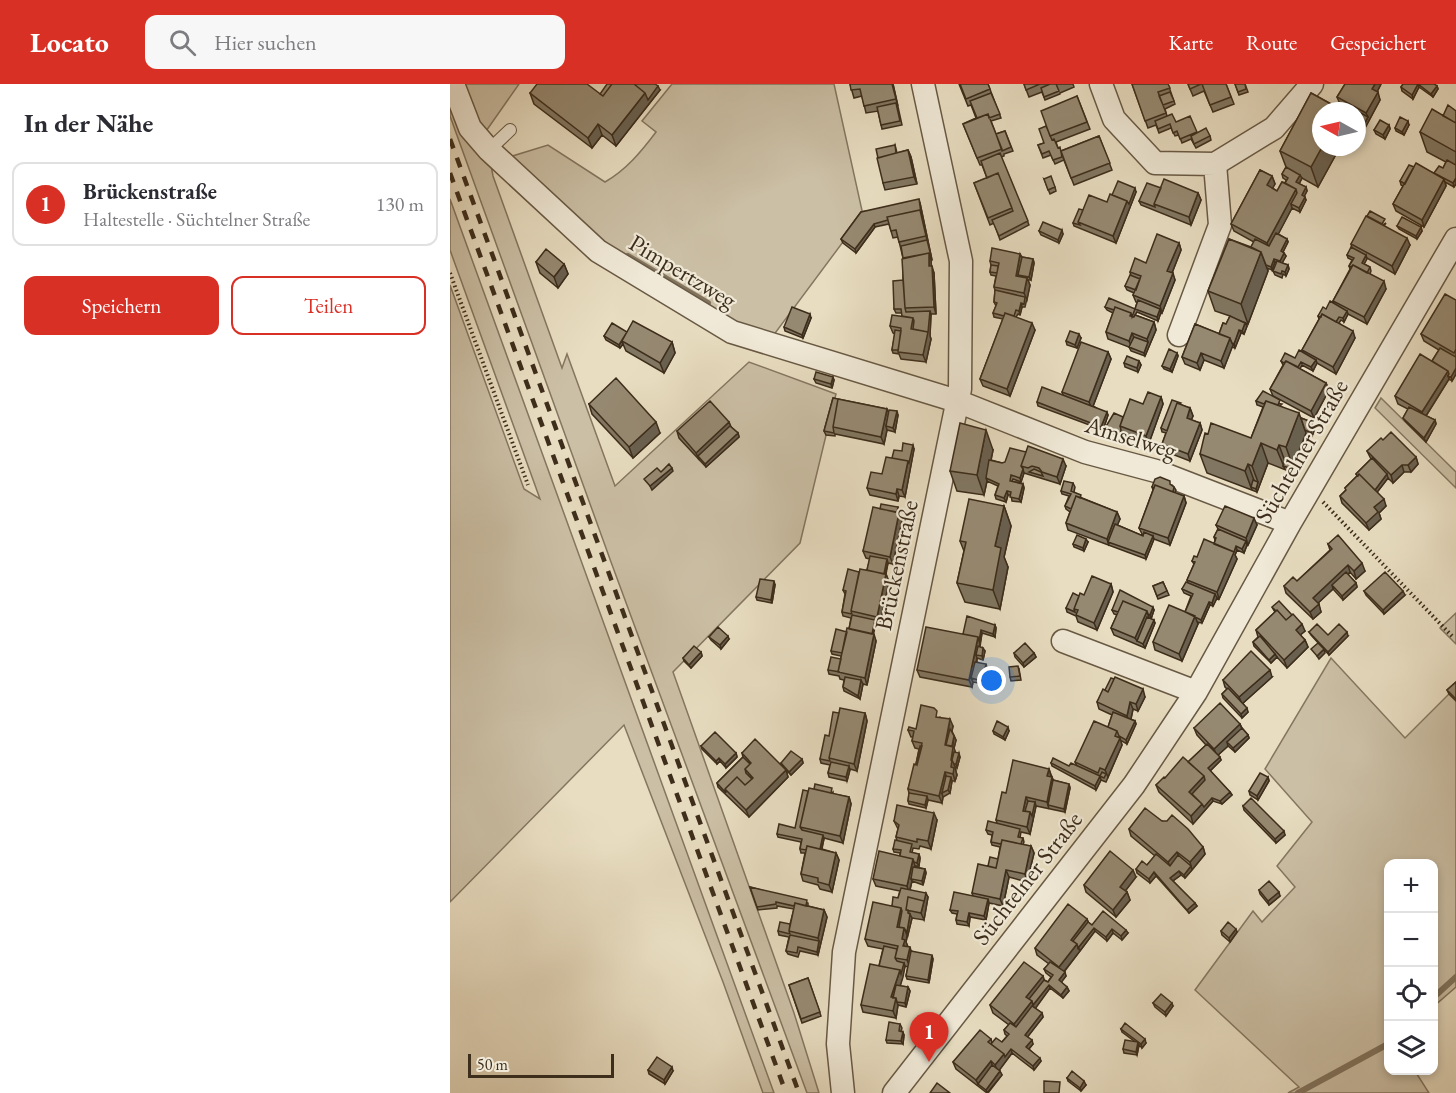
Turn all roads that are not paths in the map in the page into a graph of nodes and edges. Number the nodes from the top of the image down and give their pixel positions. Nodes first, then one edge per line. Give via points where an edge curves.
1 (453, 84) edge
2 (923, 84) edge
3 (1101, 84) edge
4 (1312, 84) edge
5 (510, 130) dead end
6 (489, 150) junction
7 (1215, 164) junction
8 (1456, 239) edge
9 (1179, 335) dead end
10 (957, 401) junction
11 (1290, 523) junction
12 (1063, 641) dead end
13 (1196, 692) junction
14 (843, 1093) edge
15 (894, 1093) edge

1 - 6 street, Pimpertzweg via 470,128
2 - 10 street, Brückenstraße via 962,261
3 - 7 street via 1114,119 1155,163
4 - 7 street via 1274,128
5 - 6 lane
6 - 10 street, Pimpertzweg via 598,252 732,332
7 - 9 street via 1220,225
8 - 11 street, Süchtelner Straße
10 - 11 street, Amselweg via 1084,452 1156,471
10 - 14 street, Brückenstraße via 844,952 838,1044
11 - 13 street, Süchtelner Straße
12 - 13 street
13 - 15 street, Süchtelner Straße via 1134,784

